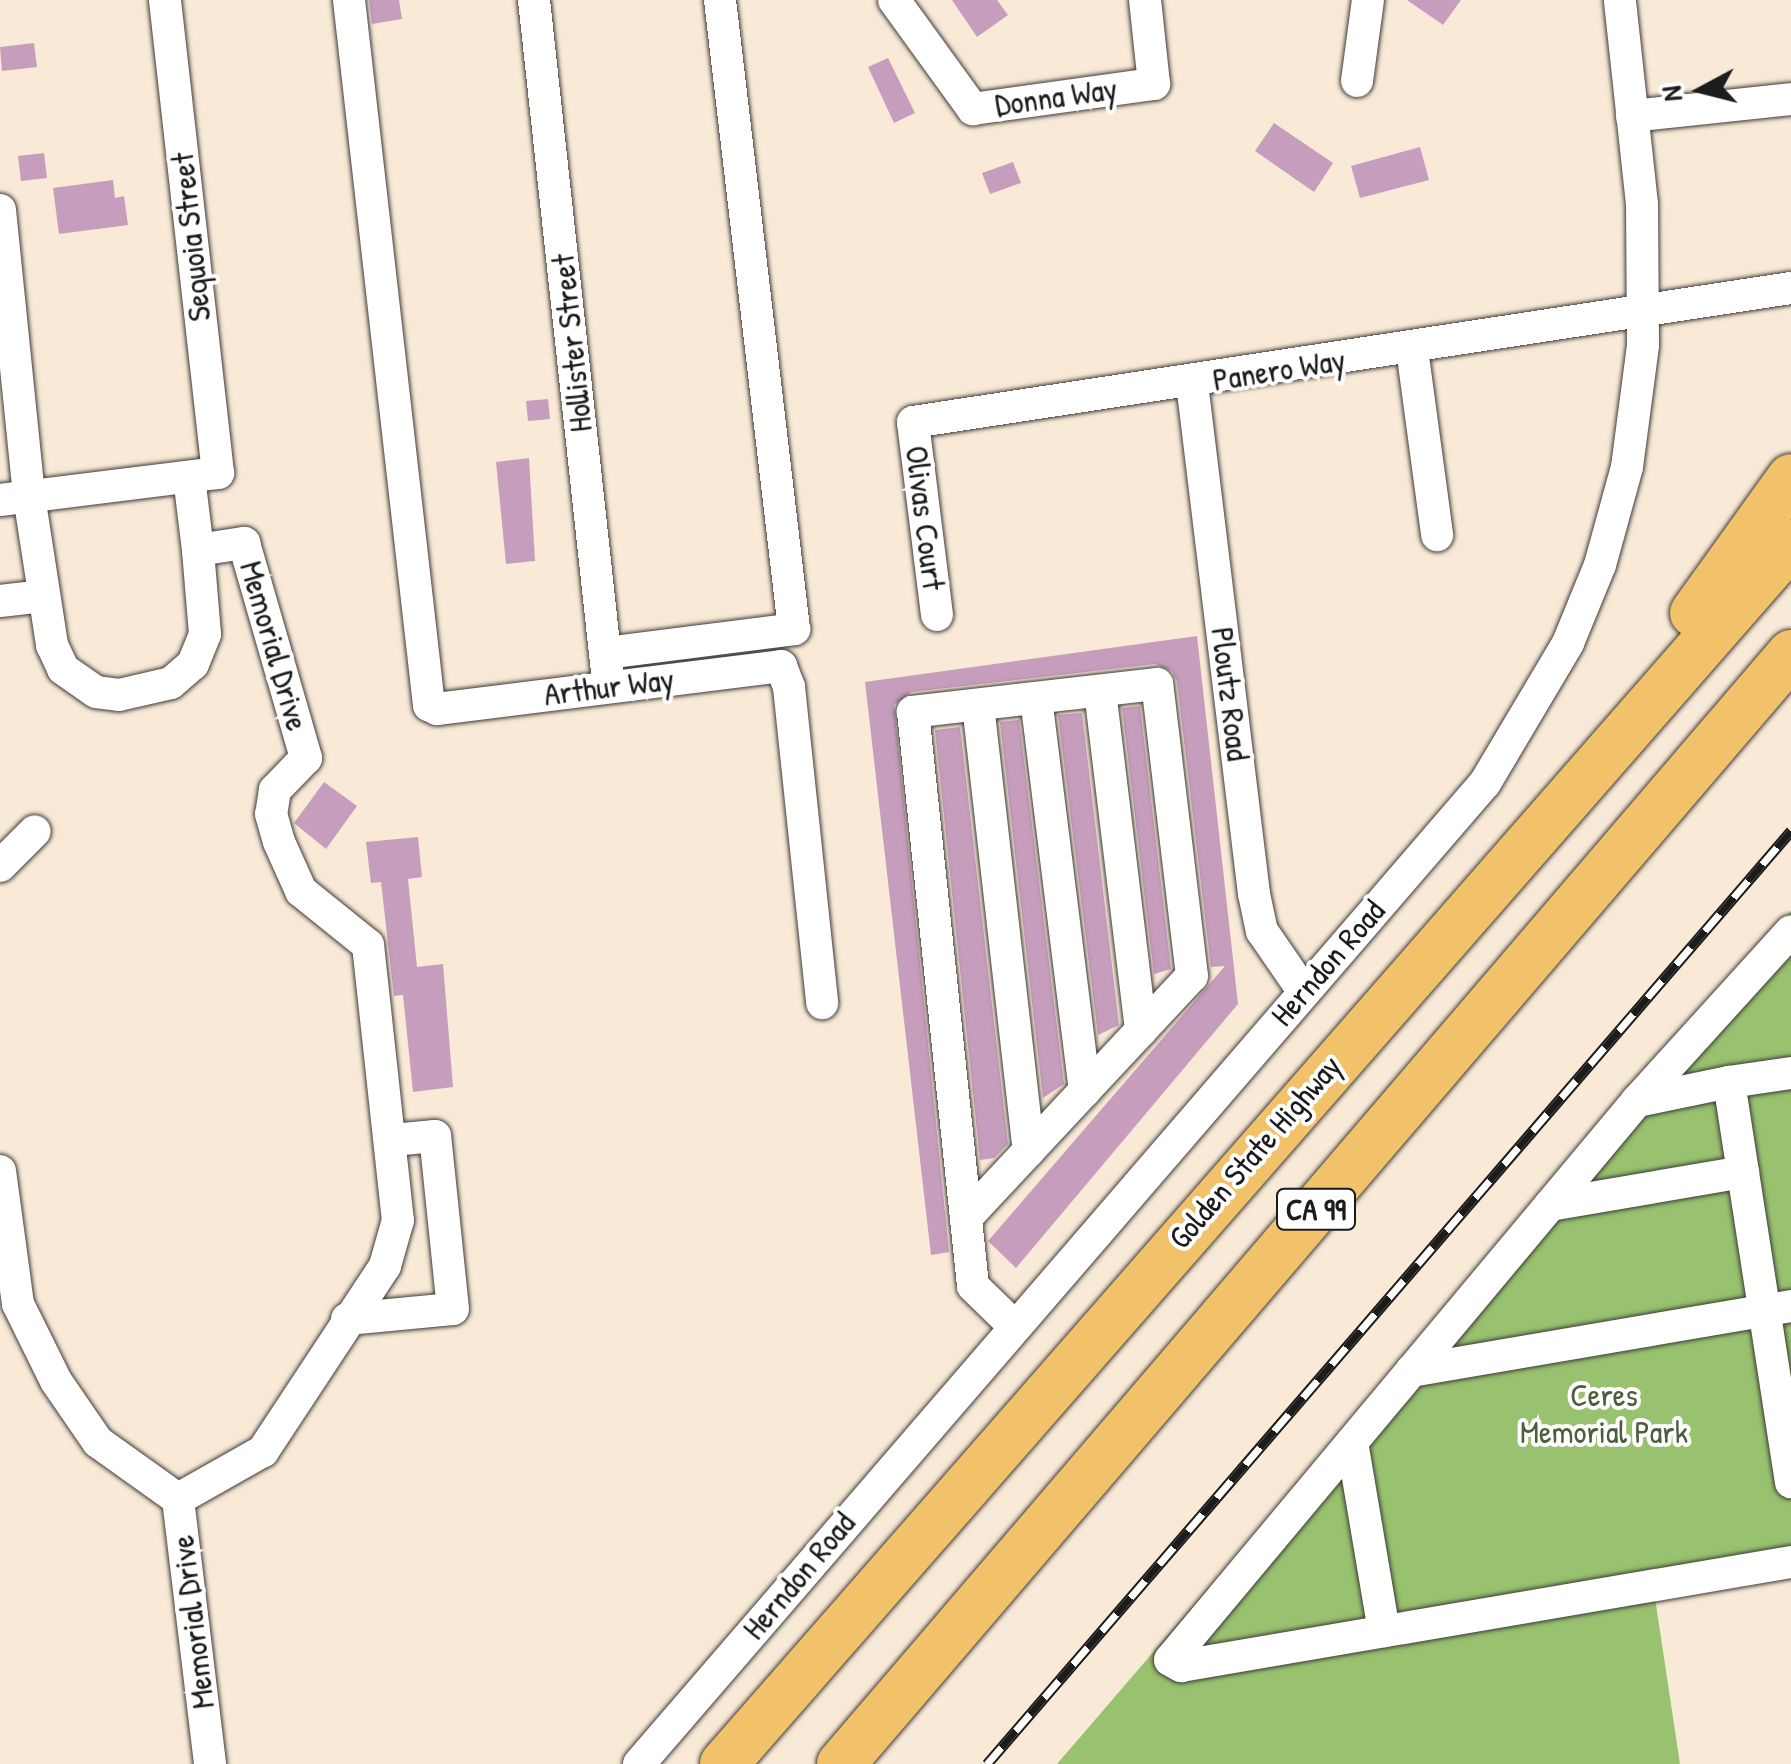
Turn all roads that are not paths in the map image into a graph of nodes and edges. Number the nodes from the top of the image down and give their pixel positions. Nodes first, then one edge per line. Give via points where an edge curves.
1 (166, 0) edge
2 (350, 0) edge
3 (534, 0) edge
4 (720, 0) edge
5 (894, 0) edge
6 (1145, 0) edge
7 (1368, 0) edge
8 (1620, 0) edge
9 (1358, 81) dead end
10 (1791, 99) edge
11 (1632, 116) junction
12 (0, 210) edge
13 (1791, 288) edge
14 (1644, 309) junction
15 (1412, 349) junction
16 (1192, 383) junction
17 (913, 422) joint
18 (204, 475) junction
19 (1791, 478) edge
20 (15, 498) edge
21 (1437, 536) dead end
22 (1791, 544) edge
23 (198, 550) junction
24 (44, 596) junction
25 (0, 601) edge
26 (938, 615) dead end
27 (606, 653) junction
28 (1791, 654) edge
29 (609, 686) junction
30 (1100, 690) junction
31 (1036, 698) junction
32 (978, 705) junction
33 (1541, 828) junction
34 (35, 832) dead end
35 (0, 866) edge
36 (1791, 931) edge
37 (1304, 992) junction
38 (822, 1003) dead end
39 (1142, 1031) junction
40 (1791, 1072) edge
41 (1729, 1082) junction
42 (1085, 1090) junction
43 (1637, 1100) junction
44 (392, 1140) junction
45 (1029, 1151) junction
46 (1743, 1172) junction
47 (1, 1180) edge
48 (1550, 1205) junction
49 (966, 1218) junction
50 (1778, 1308) edge
51 (347, 1319) junction
52 (1014, 1326) junction
53 (1412, 1370) junction
54 (1352, 1442) junction
55 (1791, 1482) edge
56 (178, 1500) junction
57 (1791, 1562) edge
58 (1384, 1631) junction
59 (210, 1764) edge
60 (639, 1764) edge
61 (724, 1764) edge
62 (841, 1764) edge

1 - 18 street, Sequoia Street
2 - 29 street, Arthur Way via 427,694 437,710
3 - 27 street, Hollister Street
4 - 27 street via 794,629
5 - 6 street, Donna Way via 973,109 1154,84
7 - 9 street
8 - 11 street, Herndon Road
10 - 11 street
11 - 14 street, Herndon Road
12 - 20 street, Memorial Drive
13 - 14 street, Panero Way
14 - 15 street, Panero Way
14 - 37 street, Herndon Road via 1626,467 1600,566 1568,643 1485,783
15 - 16 street, Panero Way
15 - 21 street
16 - 17 street, Panero Way
16 - 37 street, Ploutz Road via 1254,894 1262,931
17 - 26 street, Olivas Court
18 - 20 street
18 - 23 street, Sequoia Street
19 - 33 highway
20 - 24 street, Memorial Drive
22 - 33 highway, Golden State Highway / CA 99
23 - 24 street, Memorial Drive via 205,634 193,664 171,683 142,694 96,692 63,669
23 - 44 street, Memorial Drive via 244,544 306,758 281,778 271,814 301,891 368,945
24 - 25 street
27 - 29 street, Hollister Street
28 - 62 highway, CA 99
29 - 38 street, Arthur Way via 781,666 789,687
30 - 31 street
30 - 39 street
30 - 39 street via 1157,684 1192,976
31 - 32 street
31 - 42 street
32 - 45 street
32 - 49 street via 914,712
33 - 61 highway, Golden State Highway / CA 99
34 - 35 street
36 - 43 street
37 - 52 street, Herndon Road
39 - 42 street
40 - 41 street
41 - 43 street
41 - 46 street
42 - 45 street
43 - 48 street
44 - 51 street via 398,1220 385,1266
44 - 51 street via 435,1136 453,1308
45 - 49 street
46 - 48 street
46 - 50 street
47 - 56 street, Memorial Drive via 18,1304 56,1381 98,1442
48 - 53 street
49 - 52 street via 972,1286
50 - 53 street
50 - 55 street
51 - 56 street via 263,1451
52 - 60 street, Herndon Road
53 - 54 street
54 - 58 street
54 - 58 street via 1170,1660 1181,1666
56 - 59 street, Memorial Drive
57 - 58 street

